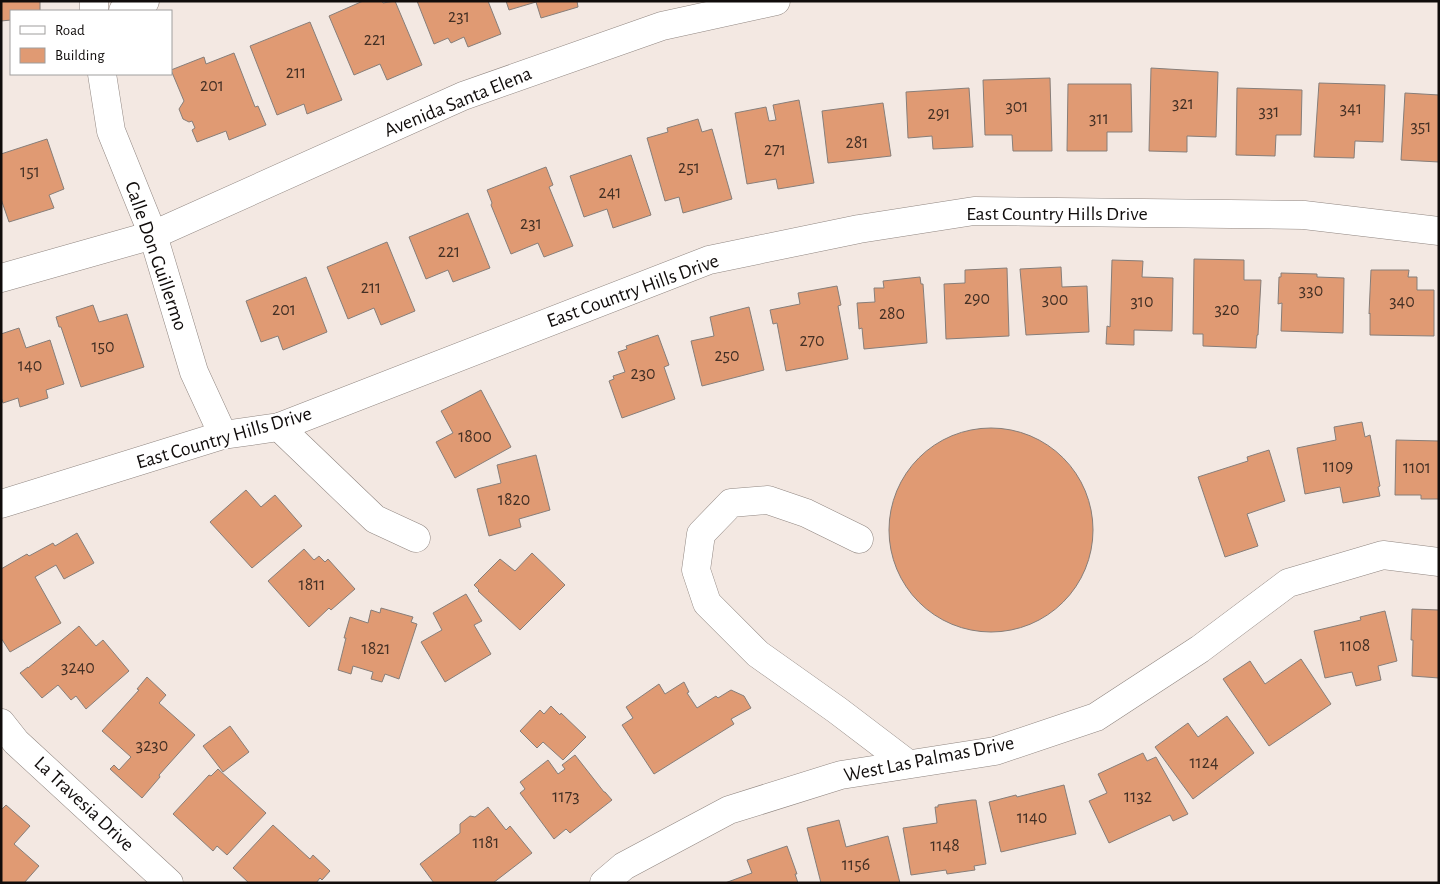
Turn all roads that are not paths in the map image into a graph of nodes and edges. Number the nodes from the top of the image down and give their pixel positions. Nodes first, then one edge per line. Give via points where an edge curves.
1 (145, 1) edge
2 (776, 1) edge
3 (125, 10) edge
4 (102, 75) edge
5 (1439, 231) edge
6 (153, 235) junction
7 (1, 278) edge
8 (279, 427) junction
9 (223, 435) junction
10 (1, 504) edge
11 (416, 538) dead end
12 (859, 539) dead end
13 (1439, 562) edge
14 (1, 723) edge
15 (908, 764) junction
16 (169, 883) edge
17 (604, 883) edge

1 - 3 street
2 - 6 street, Avenida Santa Elena via 662,26 463,96
4 - 6 street, Calle Don Guillermo via 111,131
5 - 8 street, East Country Hills Drive via 1304,215 974,211 868,228 709,260
6 - 7 street, Avenida Santa Elena
6 - 9 street, Calle Don Guillermo via 194,372
8 - 9 street, East Country Hills Drive
8 - 11 street via 375,519
9 - 10 street, East Country Hills Drive
12 - 15 street via 806,512 768,500 731,504 702,534 696,570 707,603 758,654
13 - 15 street, West Las Palmas Drive via 1383,555 1288,583 1200,650 1096,717 995,751
14 - 16 street, La Travesia Drive via 16,742
15 - 17 street, West Las Palmas Drive via 841,775 729,810 624,866

